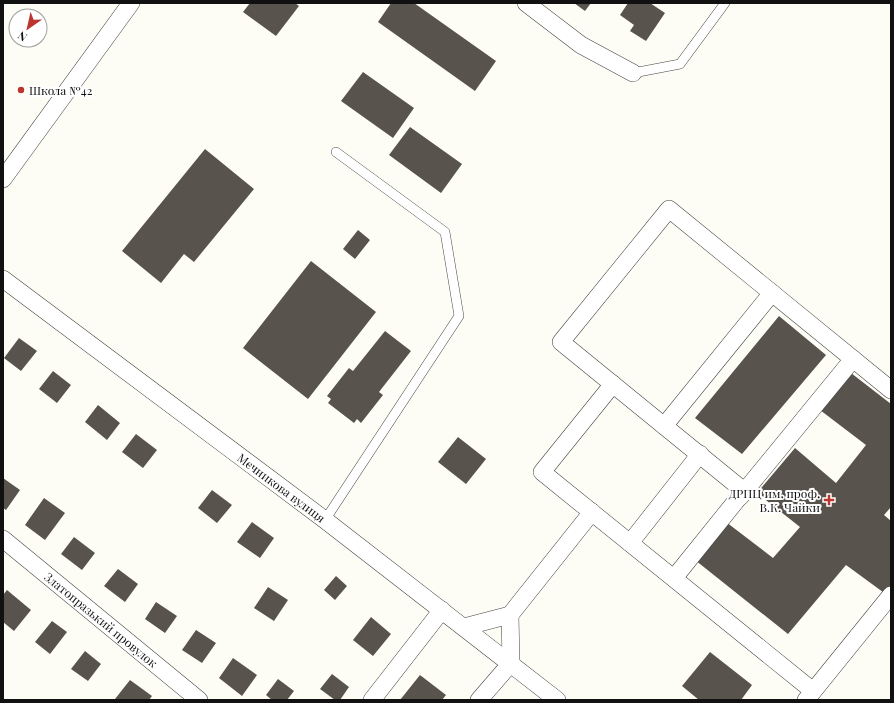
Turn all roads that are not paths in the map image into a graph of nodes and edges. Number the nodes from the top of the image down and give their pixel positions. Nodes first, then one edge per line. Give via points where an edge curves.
1 (131, 3) edge
2 (526, 3) edge
3 (726, 3) edge
4 (633, 73) joint
5 (336, 152) dead end
6 (3, 180) edge
7 (3, 279) edge
8 (772, 293) junction
9 (853, 359) junction
10 (613, 384) junction
11 (891, 390) edge
12 (664, 426) junction
13 (700, 454) junction
14 (740, 497) junction
15 (592, 512) junction
16 (325, 520) junction
17 (3, 538) edge
18 (630, 543) junction
19 (674, 578) junction
20 (891, 595) edge
21 (442, 610) junction
22 (510, 615) junction
23 (464, 627) junction
24 (511, 663) junction
25 (810, 696) edge
26 (199, 700) edge
27 (372, 700) edge
28 (480, 700) edge
29 (557, 700) edge

1 - 6 street
2 - 4 street via 581,45
3 - 4 lane via 680,64
5 - 16 lane via 445,232 459,316
7 - 16 street, Мєчникова вулиця
8 - 9 street
8 - 10 street via 669,209 561,342
8 - 12 street
9 - 11 street
9 - 14 street
10 - 12 street
10 - 15 street via 542,472
12 - 13 street
13 - 14 street via 744,491
13 - 18 street
14 - 19 street
15 - 18 street
15 - 22 street
16 - 21 street, Мєчникова вулиця
17 - 26 street, Златопразький провулок
18 - 19 street
19 - 25 street
20 - 25 street
21 - 23 street, Мєчникова вулиця
21 - 27 street
22 - 23 street
22 - 24 street
23 - 24 street, Мєчникова вулиця
24 - 28 street
24 - 29 street, Мєчникова вулиця

